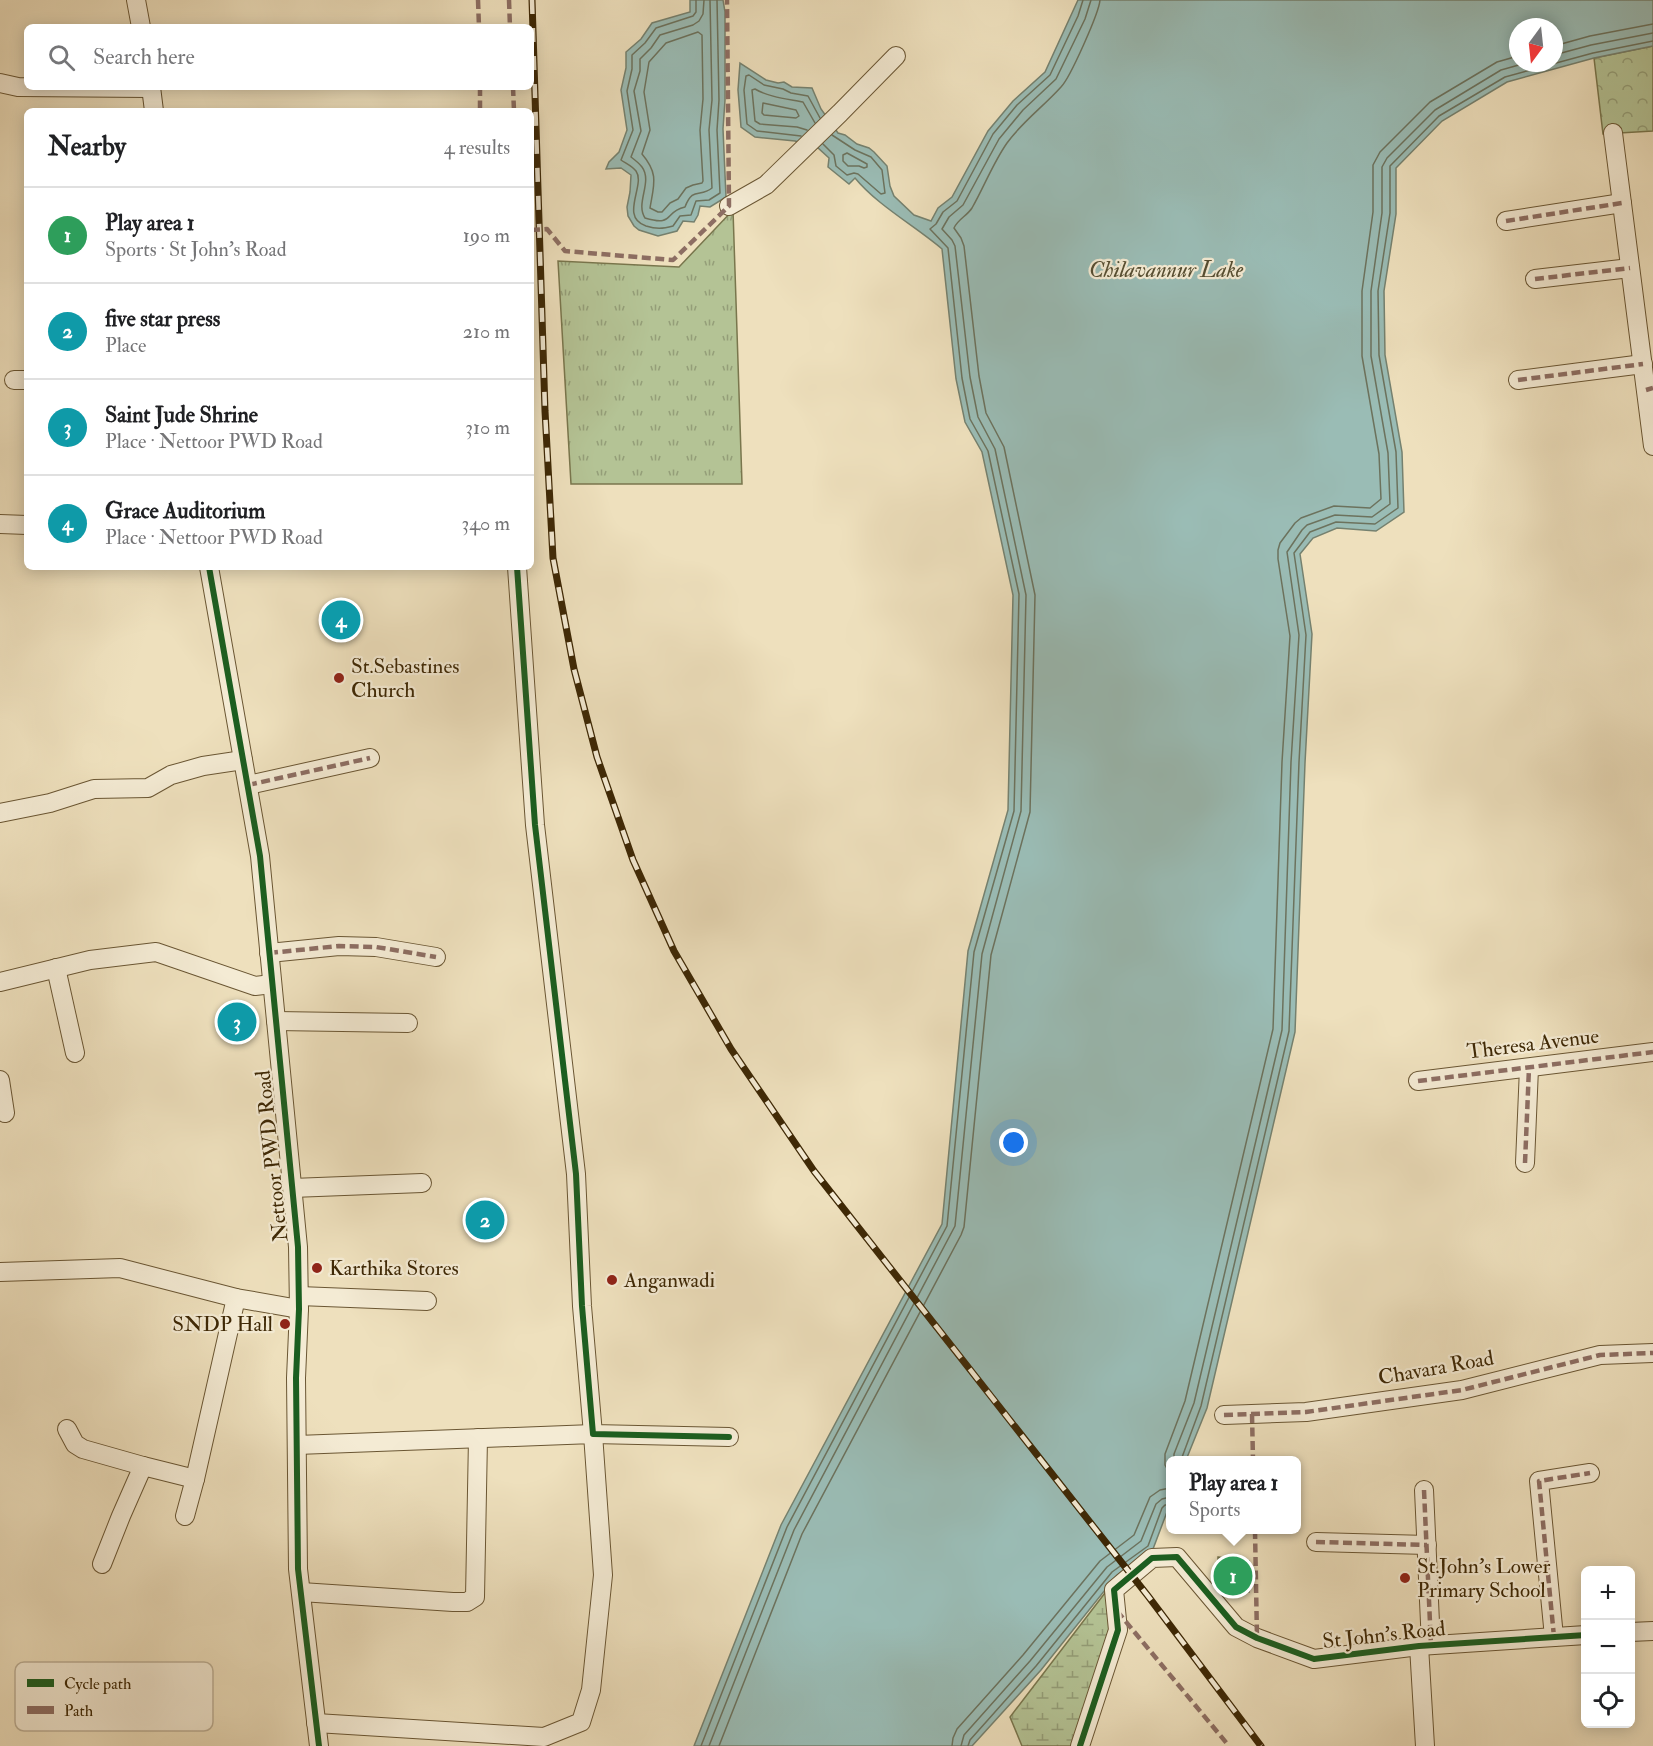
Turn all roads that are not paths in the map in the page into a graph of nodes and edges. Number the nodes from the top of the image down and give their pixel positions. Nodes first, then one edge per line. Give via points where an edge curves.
1 (136, 0) edge
2 (140, 24) edge
3 (896, 56) dead end
4 (0, 83) edge
5 (24, 87) edge
6 (151, 90) edge
7 (154, 108) edge
8 (1613, 133) dead end
9 (1622, 202) junction
10 (729, 206) dead end
11 (1506, 221) dead end
12 (1630, 268) junction
13 (1535, 279) dead end
14 (1643, 364) junction
15 (1518, 380) dead end
16 (1650, 389) edge
17 (1653, 446) edge
18 (0, 524) edge
19 (24, 525) edge
20 (210, 570) edge
21 (517, 570) edge
22 (370, 759) dead end
23 (243, 760) junction
24 (248, 785) junction
25 (0, 813) edge
26 (269, 953) junction
27 (436, 957) dead end
28 (56, 968) junction
29 (0, 982) edge
30 (272, 984) junction
31 (276, 1021) junction
32 (408, 1023) dead end
33 (1653, 1052) edge
34 (75, 1053) dead end
35 (1529, 1068) junction
36 (0, 1080) edge
37 (1418, 1081) dead end
38 (5, 1113) dead end
39 (1525, 1163) dead end
40 (422, 1183) dead end
41 (292, 1188) junction
42 (0, 1272) edge
43 (237, 1298) junction
44 (427, 1301) dead end
45 (299, 1303) junction
46 (1653, 1353) edge
47 (1224, 1415) dead end
48 (66, 1429) dead end
49 (592, 1434) junction
50 (729, 1437) dead end
51 (478, 1438) junction
52 (297, 1445) junction
53 (142, 1466) junction
54 (1590, 1473) dead end
55 (195, 1479) junction
56 (1424, 1490) dead end
57 (185, 1516) dead end
58 (1316, 1542) dead end
59 (1427, 1545) junction
60 (102, 1564) dead end
61 (301, 1592) junction
62 (1653, 1631) edge
63 (1635, 1632) edge
64 (1581, 1635) edge
65 (1554, 1636) junction
66 (1425, 1646) junction
67 (316, 1723) junction
68 (319, 1746) edge
69 (1080, 1746) edge
70 (1425, 1746) edge

1 - 2 street
3 - 10 street via 766,185
4 - 5 street
6 - 7 street
8 - 9 street
9 - 11 street
9 - 12 street
12 - 13 street
12 - 14 street
14 - 15 street
14 - 16 street
16 - 17 street
18 - 19 street
20 - 23 street, Nettoor PWD Road
21 - 49 street via 535,825 576,1174
22 - 24 street
23 - 24 street, Nettoor PWD Road
23 - 25 street via 203,766 148,788 94,789
24 - 26 street, Nettoor PWD Road via 260,856
26 - 27 street via 348,946
26 - 30 street, Nettoor PWD Road
28 - 29 street
28 - 30 street via 156,952 255,986
28 - 34 street
30 - 31 street, Nettoor PWD Road
31 - 32 street
31 - 41 street, Nettoor PWD Road
33 - 35 street, Theresa Avenue
35 - 37 street, Theresa Avenue
35 - 39 street
36 - 38 street
40 - 41 street
41 - 45 street, Nettoor PWD Road
42 - 43 street via 120,1269
43 - 45 street
43 - 55 street
44 - 45 street
45 - 52 street, Nettoor PWD Road
46 - 47 street, Chavara Road via 1600,1355 1462,1390 1306,1413
48 - 53 street via 83,1449
49 - 50 street
49 - 51 street
49 - 67 street via 603,1575 591,1690 580,1722 544,1737
51 - 52 street
51 - 61 street via 476,1597 453,1602
52 - 61 street, Nettoor PWD Road
53 - 55 street
53 - 60 street
54 - 65 street via 1539,1481
55 - 57 street
56 - 59 street
58 - 59 street
59 - 66 street
61 - 67 street, Nettoor PWD Road
62 - 63 street
64 - 65 street, St John's Road
65 - 66 street, St John's Road
66 - 69 street, St John's Road via 1314,1659 1236,1627 1177,1557 1152,1558 1114,1590 1118,1630
66 - 70 street
67 - 68 street, Nettoor PWD Road

